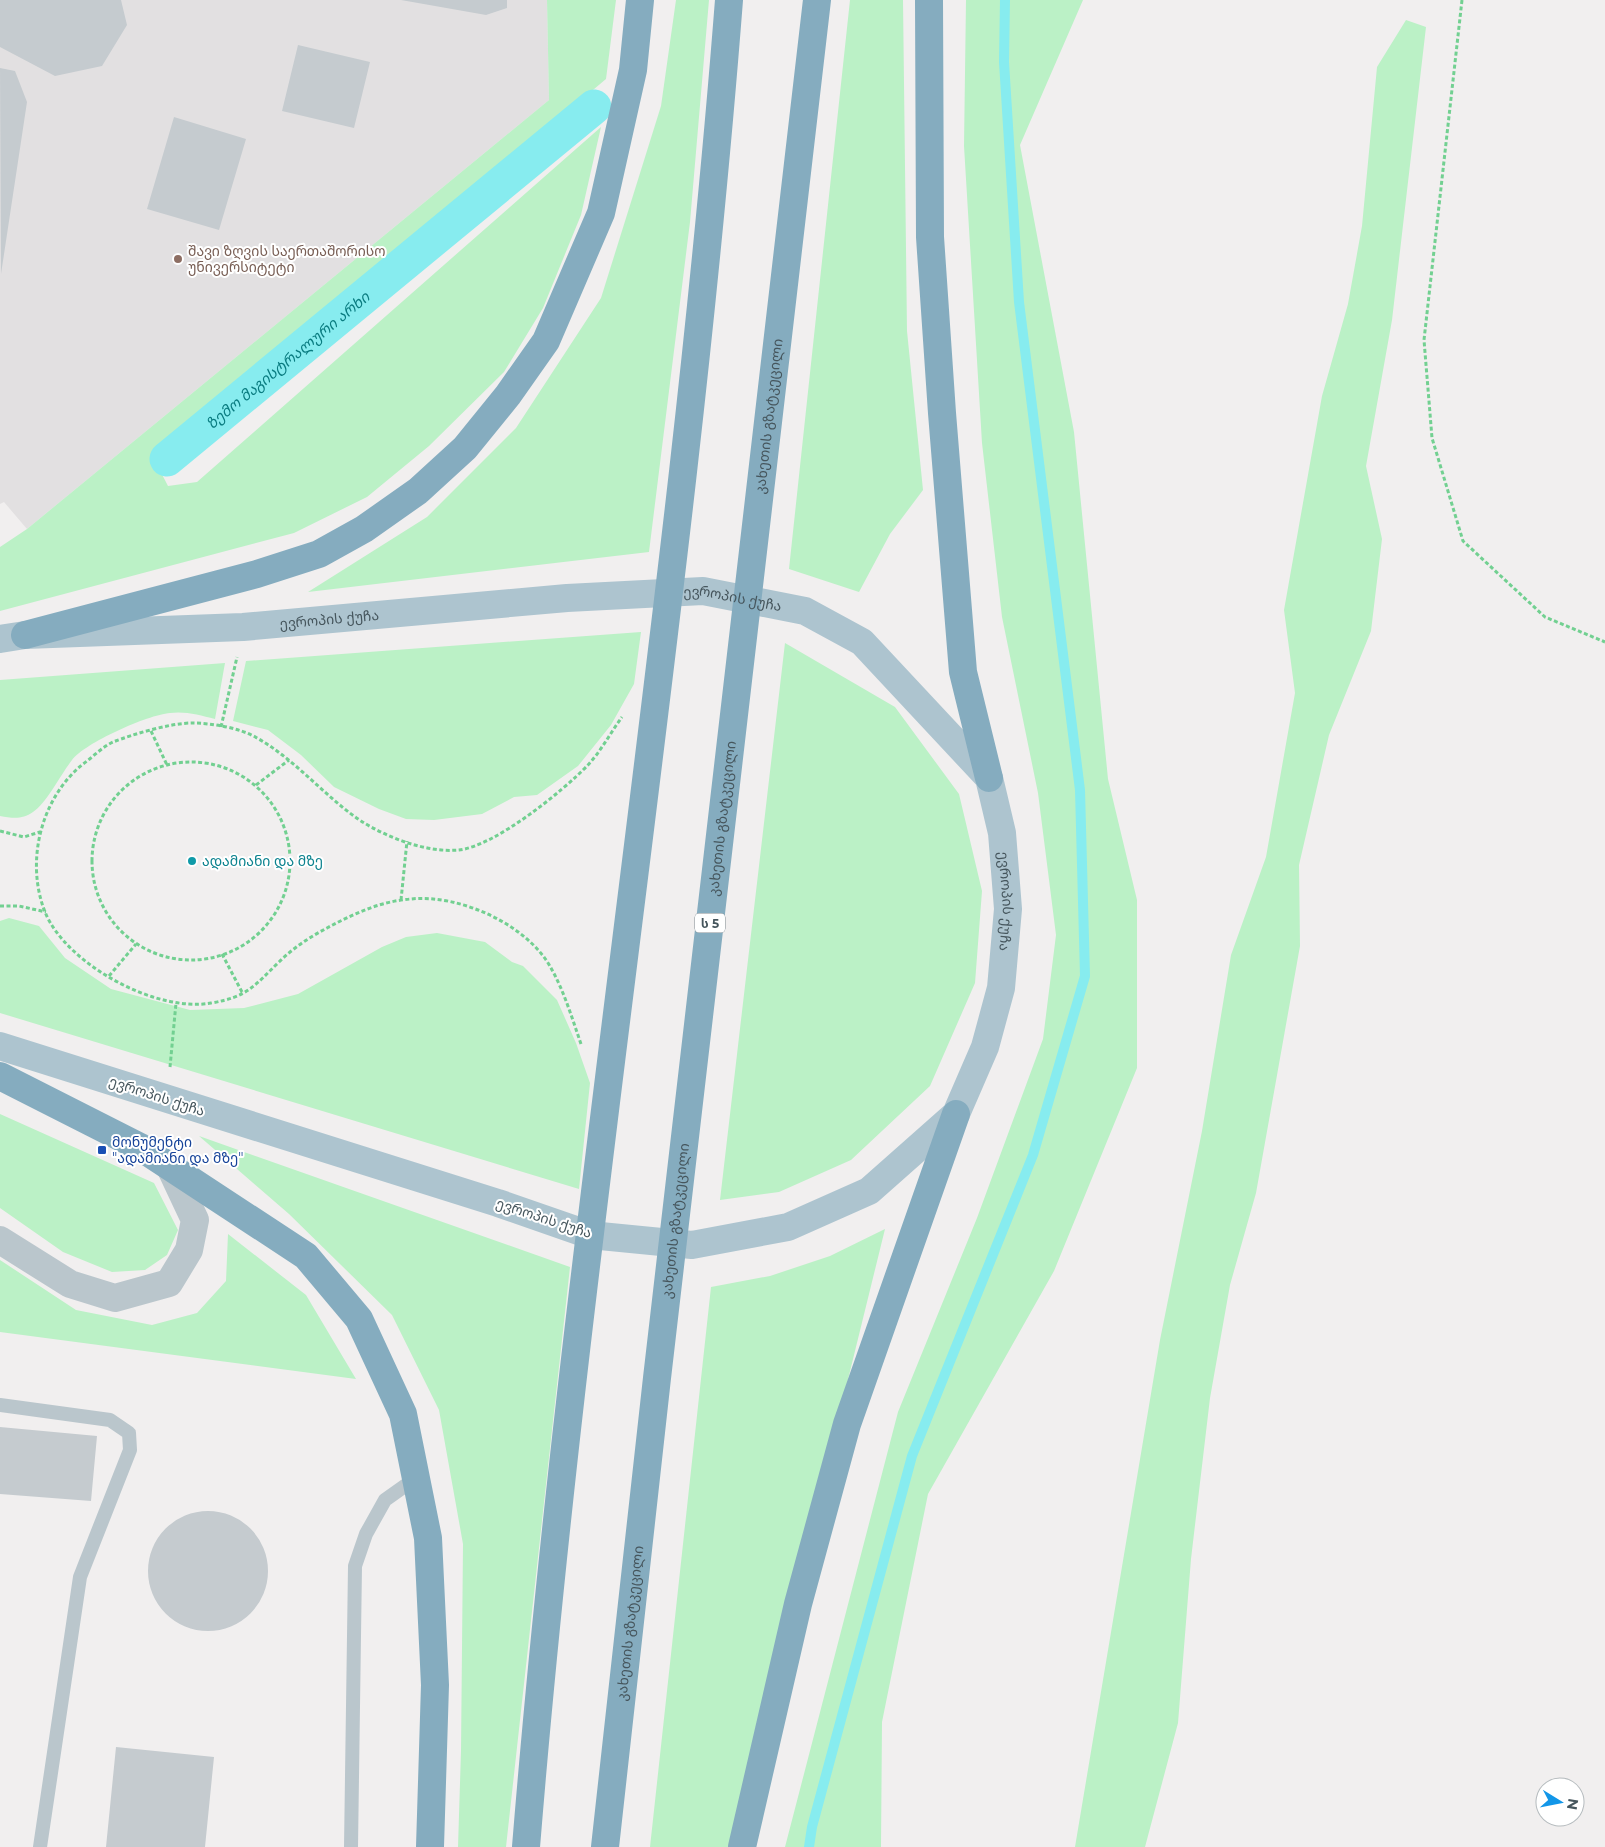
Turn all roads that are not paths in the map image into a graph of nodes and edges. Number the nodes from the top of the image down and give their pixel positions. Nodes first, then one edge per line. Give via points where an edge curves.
1 (640, 0) edge
2 (729, 0) edge
3 (818, 0) edge
4 (929, 0) edge
5 (13, 637) edge
6 (989, 778) junction
7 (0, 1046) edge
8 (0, 1076) edge
9 (956, 1114) junction
10 (171, 1169) junction
11 (0, 1240) edge
12 (0, 1405) edge
13 (416, 1478) junction
14 (40, 1847) edge
15 (351, 1847) edge
16 (430, 1847) edge
17 (526, 1847) edge
18 (606, 1847) edge
19 (742, 1847) edge

1 - 5 highway via 633,70 602,213 546,341 465,448 418,491 364,529 319,554 257,574
2 - 17 highway via 722,100 647,786 604,1103 571,1386
3 - 18 highway, კახეთის გზატკეცილი / ს 5 via 657,1378
4 - 6 highway via 930,237 943,433 963,672
5 - 6 main road, ევროპის ქუჩა via 243,627 567,598 703,591 805,611 862,642
6 - 9 main road, ევროპის ქუჩა via 1002,833 1008,909 1001,988 985,1047
7 - 9 main road, ევროპის ქუჩა via 590,1235 692,1245 788,1227 870,1191
8 - 10 highway via 140,1147
9 - 19 highway via 847,1424 798,1604
10 - 11 street via 195,1220 190,1250 169,1283 114,1298 70,1284
10 - 13 highway via 306,1256 359,1319 403,1414
12 - 14 lane via 110,1420 130,1433 130,1450 80,1578
13 - 15 lane via 385,1500 366,1534 355,1566
13 - 16 highway via 428,1538 435,1685

